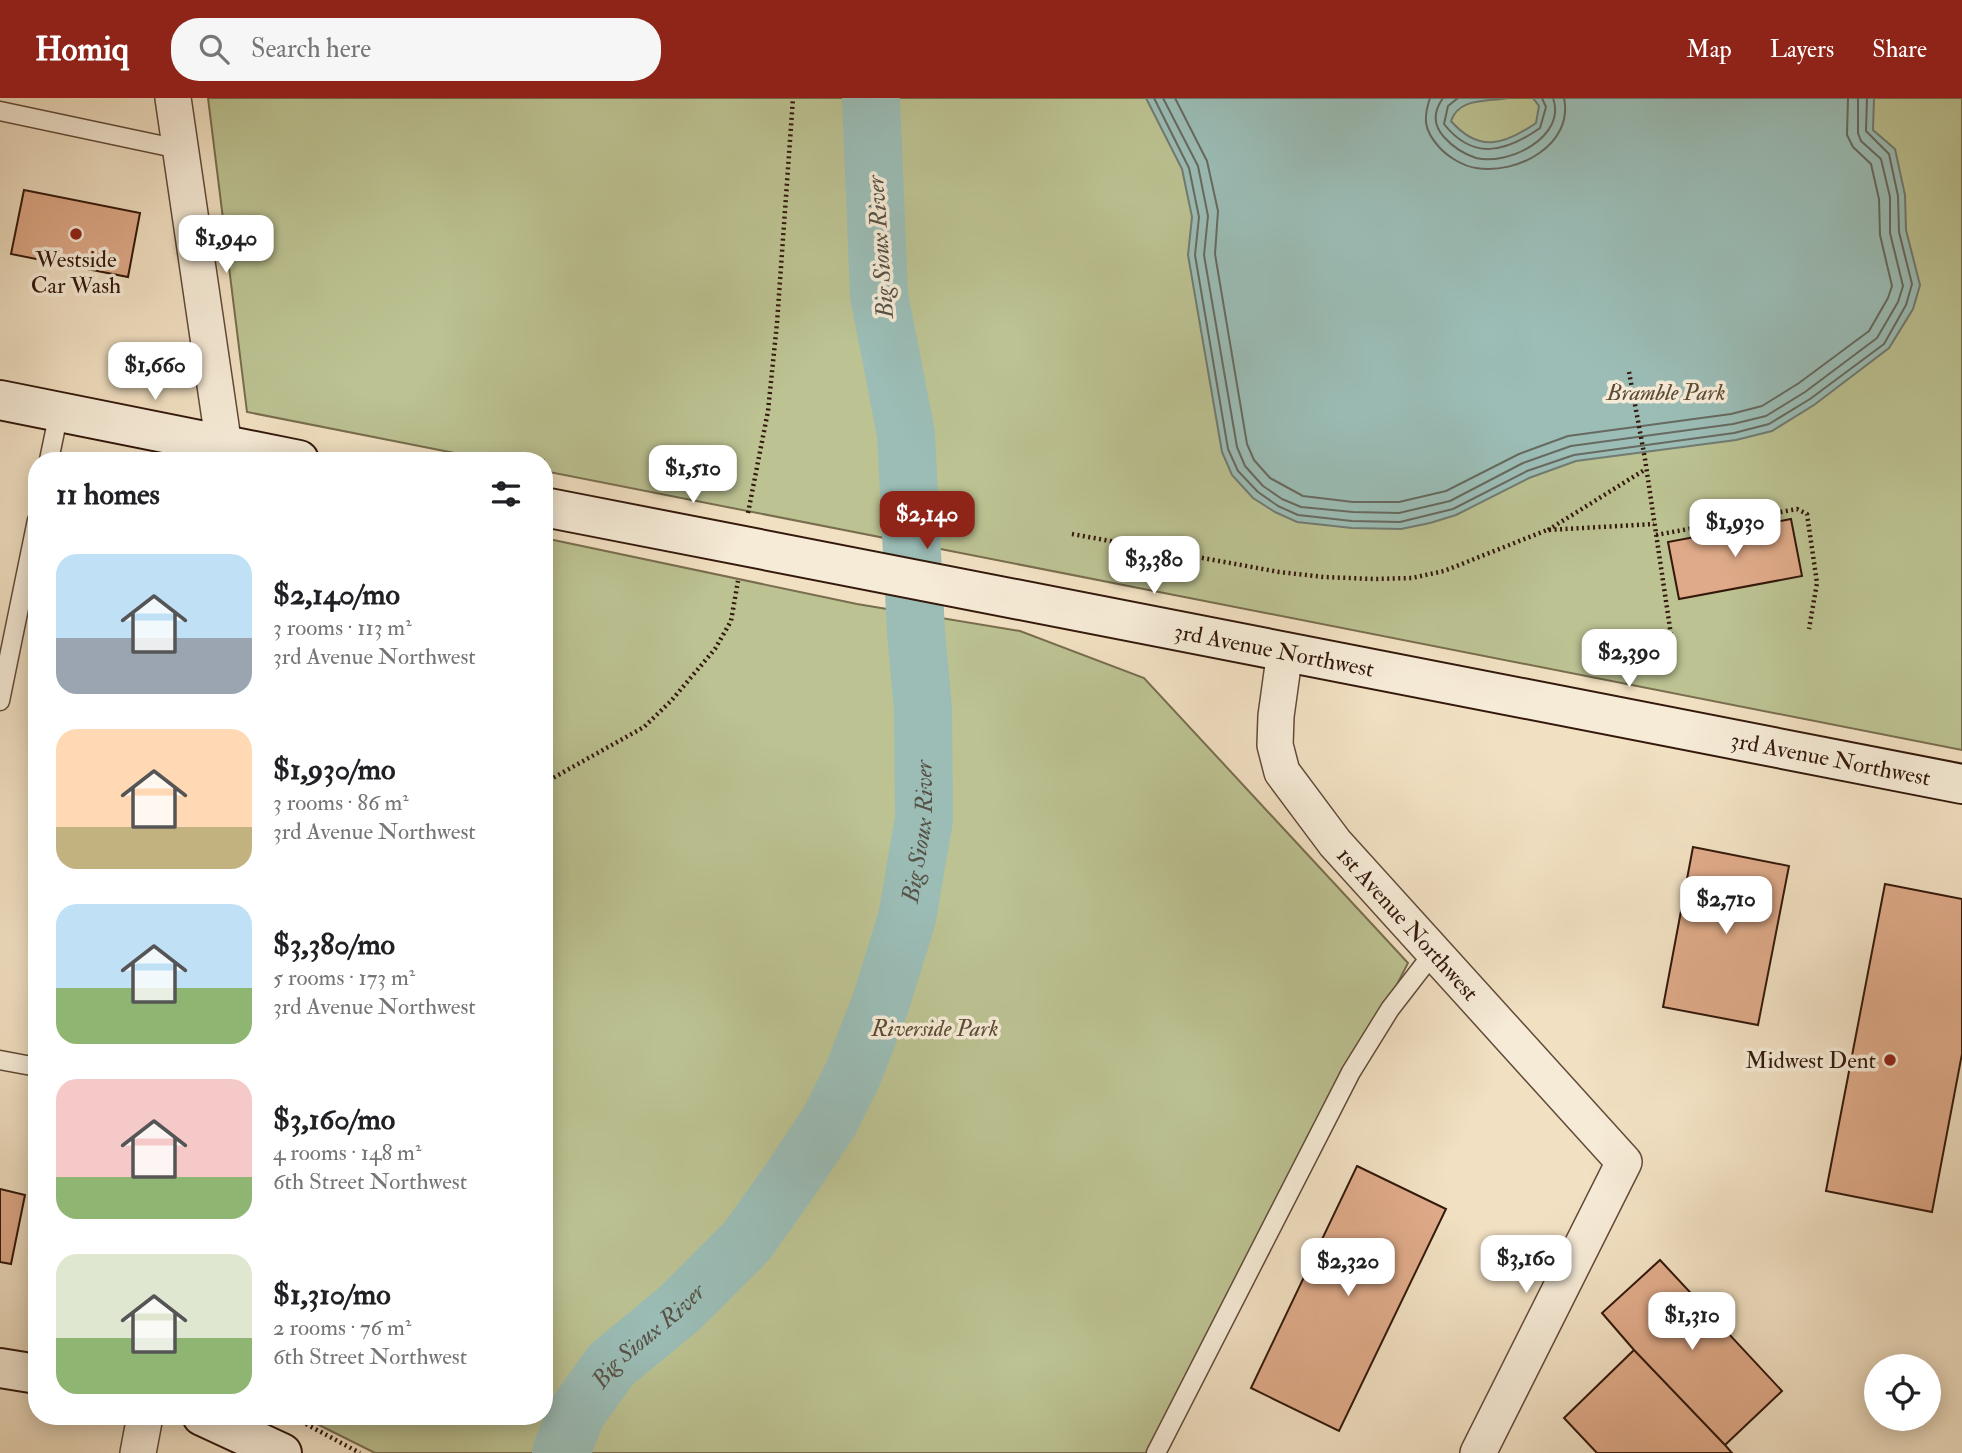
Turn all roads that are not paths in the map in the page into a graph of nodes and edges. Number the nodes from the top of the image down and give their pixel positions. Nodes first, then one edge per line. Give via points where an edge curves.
1 (173, 98) edge
2 (0, 111) edge
3 (179, 149) junction
4 (0, 400) edge
5 (59, 412) junction
6 (51, 452) edge
7 (220, 452) edge
8 (224, 452) edge
9 (553, 509) edge
10 (28, 564) edge
11 (1285, 651) junction
12 (0, 701) edge
13 (1962, 784) edge
14 (1434, 952) junction
15 (0, 1060) edge
16 (28, 1065) edge
17 (0, 1368) edge
18 (28, 1373) edge
19 (143, 1425) edge
20 (240, 1425) edge
21 (291, 1437) edge
22 (138, 1453) edge
23 (1156, 1453) edge
24 (1478, 1453) edge

1 - 3 street
2 - 3 lane
3 - 8 street
4 - 5 main road
5 - 6 lane
5 - 7 main road
9 - 11 main road, 3rd Avenue Northwest
10 - 12 lane
11 - 13 main road, 3rd Avenue Northwest
11 - 14 street, 1st Avenue Northwest via 1275,745 1282,772 1335,843
14 - 23 lane via 1390,1009 1351,1072
14 - 24 street, 1st Avenue Northwest via 1624,1162
15 - 16 lane
17 - 18 main road
19 - 22 street
20 - 21 main road

